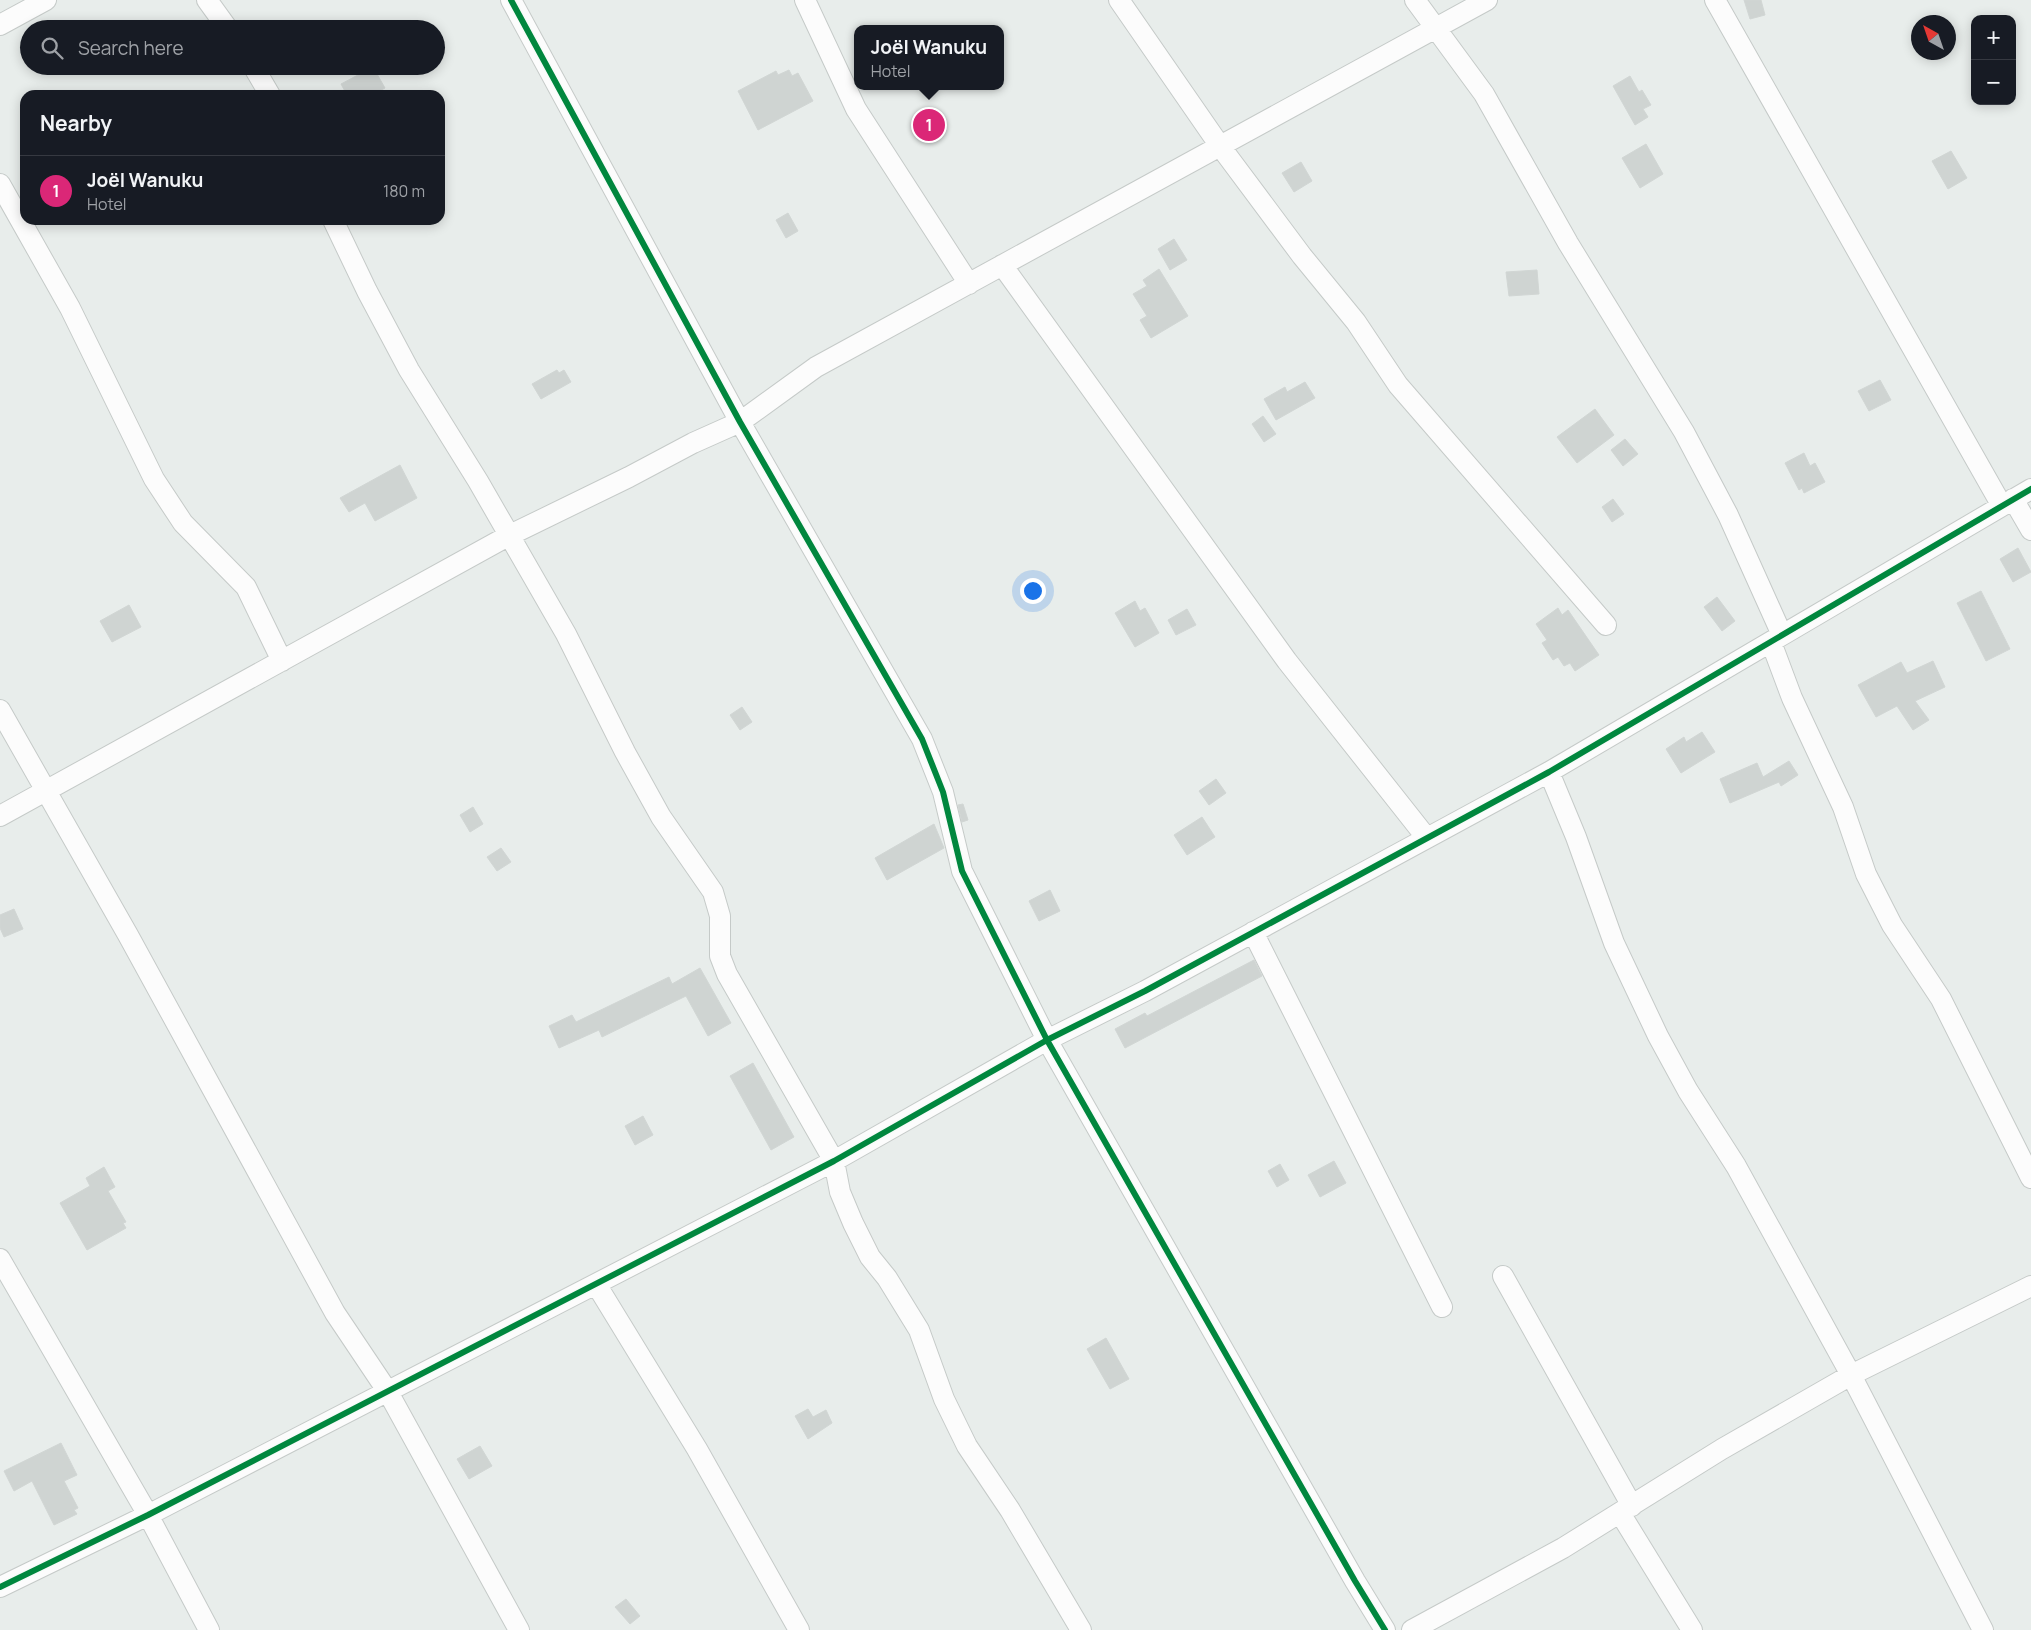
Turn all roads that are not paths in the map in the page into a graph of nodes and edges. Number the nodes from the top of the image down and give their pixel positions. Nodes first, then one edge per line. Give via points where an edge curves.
1 (46, 0) edge
2 (207, 0) edge
3 (511, 0) edge
4 (805, 0) edge
5 (1119, 0) edge
6 (1415, 0) edge
7 (1487, 0) edge
8 (1715, 0) edge
9 (221, 20) edge
10 (0, 25) edge
11 (1435, 29) junction
12 (258, 75) edge
13 (267, 90) edge
14 (1220, 146) junction
15 (0, 184) edge
16 (20, 219) edge
17 (23, 225) edge
18 (335, 225) edge
19 (1002, 265) junction
20 (969, 284) junction
21 (740, 422) junction
22 (2031, 489) edge
23 (2008, 503) junction
24 (2031, 530) edge
25 (508, 536) junction
26 (1606, 625) dead end
27 (1777, 638) junction
28 (282, 661) junction
29 (0, 710) edge
30 (1549, 772) junction
31 (47, 792) junction
32 (0, 816) edge
33 (1426, 837) junction
34 (1254, 932) junction
35 (1047, 1040) junction
36 (834, 1161) junction
37 (2031, 1178) edge
38 (0, 1259) edge
39 (1503, 1276) dead end
40 (596, 1284) junction
41 (2031, 1286) edge
42 (1442, 1307) dead end
43 (1851, 1375) junction
44 (388, 1392) junction
45 (1626, 1509) junction
46 (148, 1515) junction
47 (0, 1587) edge
48 (209, 1630) edge
49 (519, 1630) edge
50 (799, 1630) edge
51 (1081, 1630) edge
52 (1385, 1630) edge
53 (1412, 1630) edge
54 (1692, 1630) edge
55 (1983, 1630) edge

1 - 10 street
2 - 9 street
3 - 21 street
4 - 20 street via 856,108
5 - 14 street
6 - 11 street
7 - 11 street
8 - 23 street
11 - 14 street
11 - 27 street via 1484,94 1568,243 1684,432 1728,515
12 - 13 street
14 - 19 street
14 - 26 street via 1356,322 1398,385
15 - 16 street
17 - 28 street via 70,308 154,479 183,523 246,587
18 - 25 street via 409,370
19 - 20 street
19 - 33 street via 1287,661
20 - 21 street via 816,367
21 - 25 street
21 - 35 street via 922,739 943,792 962,871
22 - 23 street
23 - 24 street
23 - 27 street
25 - 28 street
25 - 36 street via 566,634 661,817 713,892 720,916 720,956 727,974
27 - 30 street
27 - 37 street via 1800,714 1843,806 1866,874 1892,925 1940,999
28 - 31 street
29 - 31 street
30 - 33 street
30 - 43 street via 1614,943 1650,1020 1688,1091 1736,1166
31 - 32 street
31 - 44 street via 338,1319
33 - 34 street
34 - 35 street
34 - 42 street
35 - 36 street
35 - 52 street
36 - 40 street
36 - 51 street via 840,1192 853,1222 870,1257 888,1278 920,1330 944,1399 967,1446 1010,1510
38 - 46 street
39 - 45 street
40 - 44 street
40 - 50 street via 697,1449
41 - 43 street
43 - 45 street
43 - 55 street
44 - 46 street
44 - 49 street
45 - 53 street via 1563,1548
45 - 54 street
46 - 47 street
46 - 48 street

